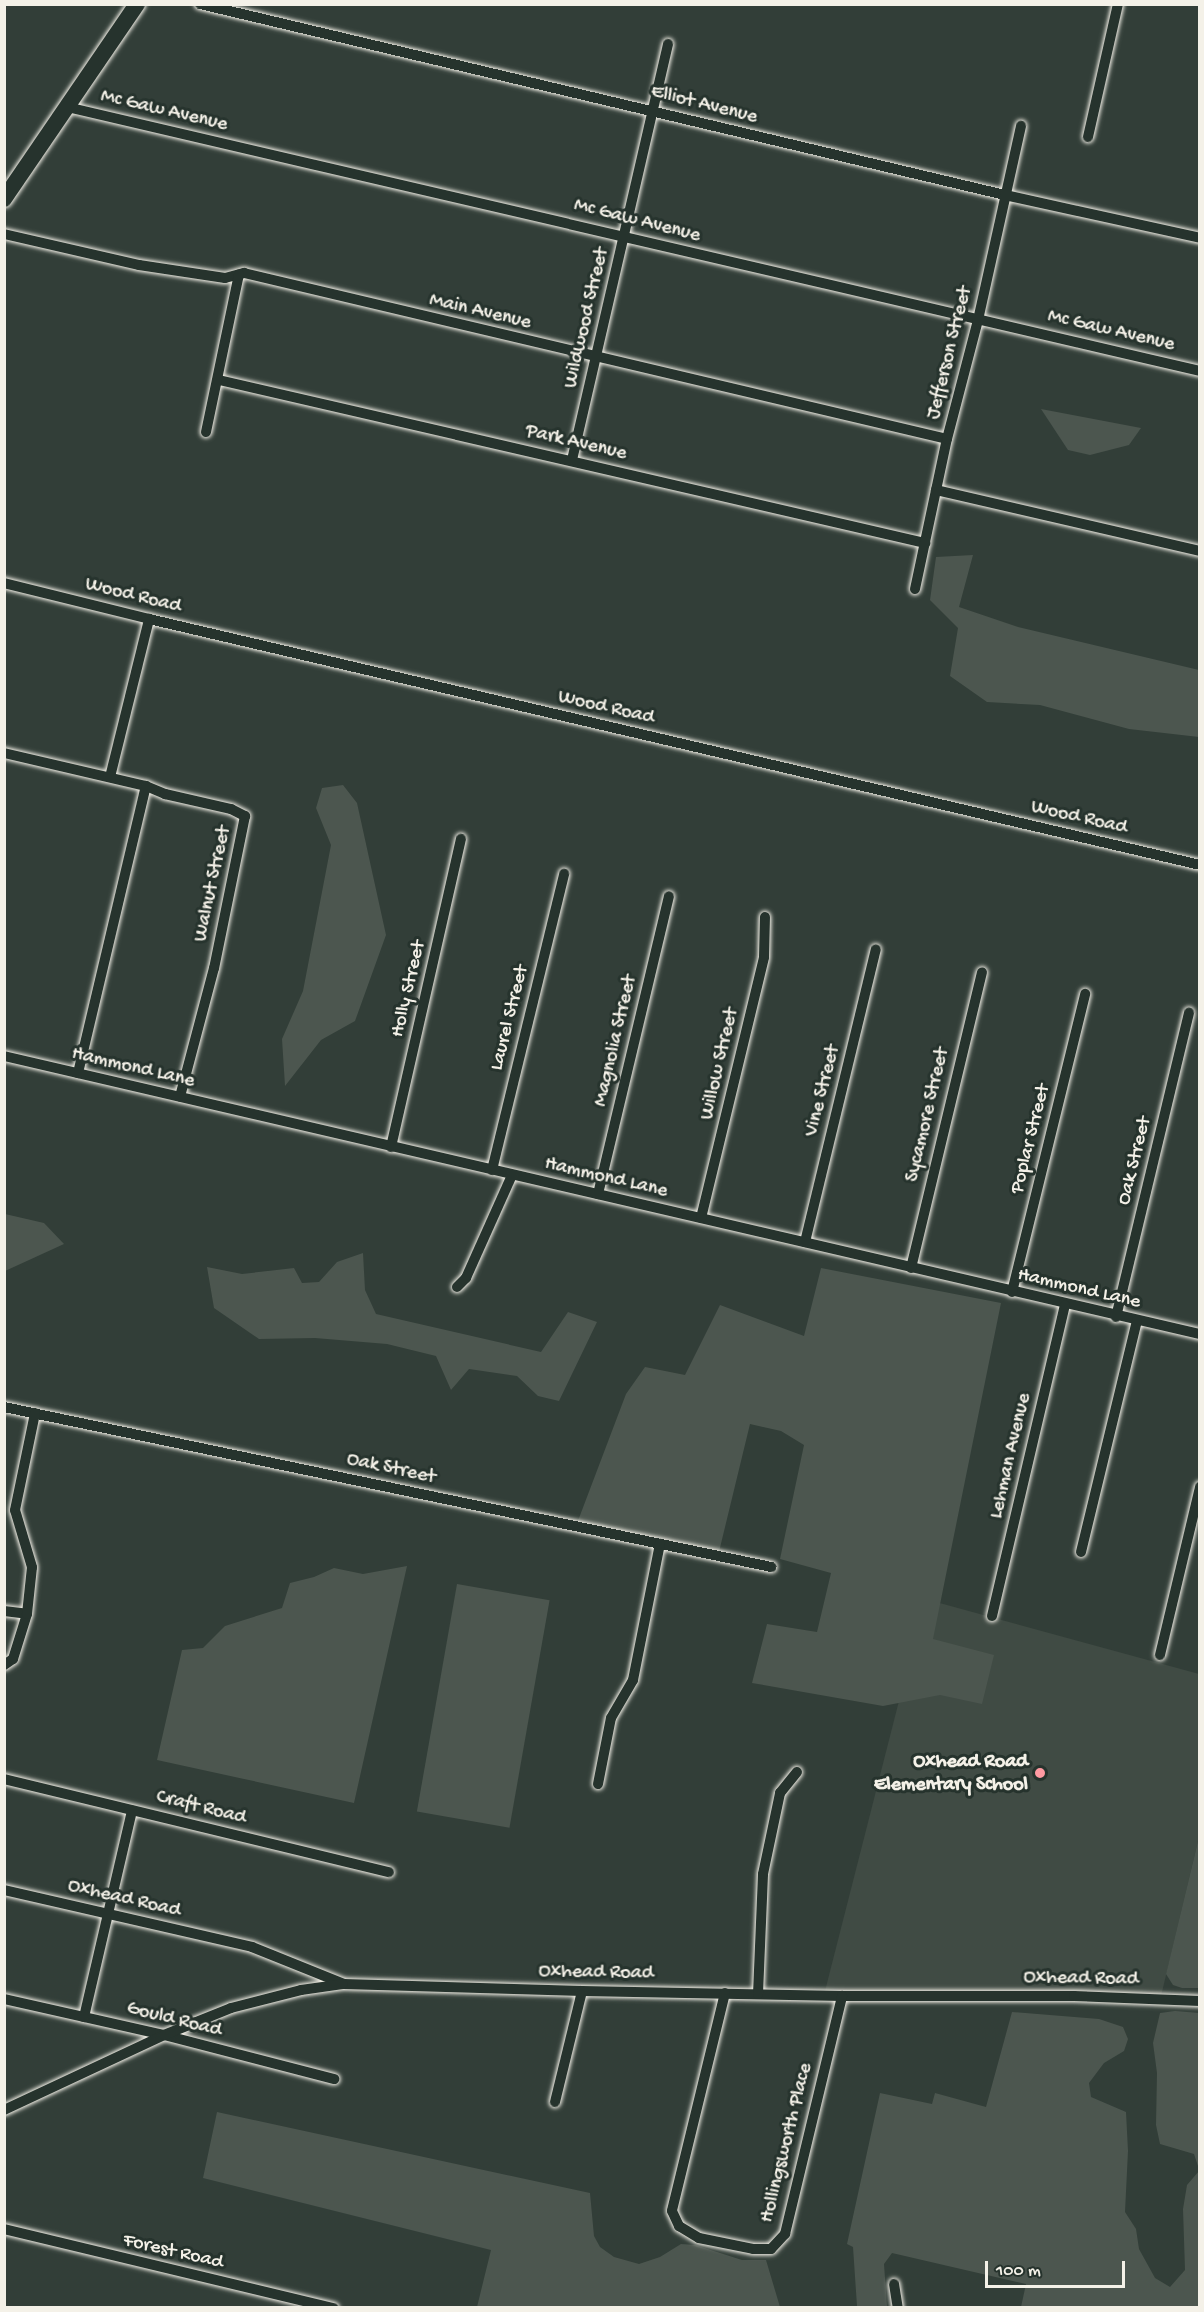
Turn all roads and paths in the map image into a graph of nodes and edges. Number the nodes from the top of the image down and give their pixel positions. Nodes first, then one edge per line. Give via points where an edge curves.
1 (137, 4) edge
2 (200, 4) edge
3 (1118, 4) edge
4 (668, 44) dead end
5 (67, 107) junction
6 (653, 111) junction
7 (1021, 126) dead end
8 (1088, 137) dead end
9 (1005, 195) junction
10 (4, 199) edge
11 (4, 234) edge
12 (624, 236) junction
13 (1200, 238) edge
14 (239, 274) junction
15 (978, 320) junction
16 (596, 358) junction
17 (1200, 370) edge
18 (219, 380) junction
19 (206, 432) dead end
20 (947, 439) junction
21 (573, 460) junction
22 (936, 490) junction
23 (925, 543) junction
24 (1200, 551) edge
25 (4, 583) edge
26 (915, 589) dead end
27 (149, 619) junction
28 (4, 753) edge
29 (110, 777) junction
30 (146, 786) junction
31 (461, 839) dead end
32 (1200, 865) edge
33 (564, 874) dead end
34 (669, 896) dead end
35 (765, 917) dead end
36 (876, 949) dead end
37 (981, 972) dead end
38 (1085, 994) dead end
39 (1189, 1013) dead end
40 (4, 1056) edge
41 (78, 1073) junction
42 (180, 1097) junction
43 (391, 1147) junction
44 (492, 1170) junction
45 (512, 1174) junction
46 (598, 1194) junction
47 (701, 1218) junction
48 (805, 1242) junction
49 (911, 1268) junction
50 (457, 1287) dead end
51 (1012, 1292) junction
52 (1065, 1305) junction
53 (1116, 1317) junction
54 (1137, 1321) junction
55 (1200, 1334) edge
56 (4, 1407) edge
57 (35, 1413) junction
58 (1200, 1487) edge
59 (660, 1544) junction
60 (1081, 1552) dead end
61 (771, 1567) dead end
62 (4, 1611) edge
63 (27, 1614) junction
64 (992, 1616) dead end
65 (1160, 1655) dead end
66 (4, 1665) edge
67 (797, 1772) dead end
68 (4, 1779) edge
69 (598, 1784) dead end
70 (132, 1810) junction
71 (389, 1872) dead end
72 (4, 1890) edge
73 (107, 1914) junction
74 (344, 1983) junction
75 (582, 1991) junction
76 (725, 1993) junction
77 (758, 1994) junction
78 (842, 1996) junction
79 (4, 1999) edge
80 (1200, 2001) edge
81 (84, 2017) junction
82 (164, 2035) junction
83 (334, 2079) dead end
84 (555, 2102) dead end
85 (5, 2110) edge
86 (4, 2229) edge
87 (894, 2284) dead end
88 (334, 2307) edge
89 (898, 2307) edge

1 - 5 main road
2 - 6 street, Elliot Avenue
3 - 8 street
4 - 6 street, Wildwood Street
5 - 10 main road
5 - 12 street, Mc Gaw Avenue
6 - 9 street, Elliot Avenue
6 - 12 street, Wildwood Street
7 - 9 street, Jefferson Street
9 - 13 street, Elliot Avenue
9 - 15 street, Jefferson Street
11 - 14 street, Main Avenue via 139,265 225,278
12 - 15 street, Mc Gaw Avenue
12 - 16 street, Wildwood Street
14 - 16 street, Main Avenue
14 - 18 street
15 - 17 street, Mc Gaw Avenue
15 - 20 street, Jefferson Street
16 - 20 street, Main Avenue
16 - 21 street, Wildwood Street
18 - 19 street
18 - 21 street, Park Avenue
20 - 22 street, Jefferson Street
21 - 23 street, Park Avenue
22 - 23 street, Jefferson Street
22 - 24 street
23 - 26 street, Jefferson Street
25 - 27 street, Wood Road
27 - 29 street
27 - 32 street, Wood Road
28 - 29 street, Walnut Street
29 - 30 street, Walnut Street
30 - 41 street
30 - 42 street, Walnut Street via 165,795 231,809 245,816 214,968
31 - 43 street, Holly Street
33 - 44 street, Laurel Street
34 - 46 street, Magnolia Street
35 - 47 street, Willow Street via 764,957
36 - 48 street, Vine Street
37 - 49 street, Sycamore Street
38 - 51 street, Poplar Street
39 - 53 street, Oak Street
40 - 41 street, Hammond Lane
41 - 42 street, Hammond Lane
42 - 43 street, Hammond Lane
43 - 44 street, Hammond Lane
44 - 45 street, Hammond Lane
45 - 46 street, Hammond Lane
45 - 50 street via 466,1278
46 - 47 street, Hammond Lane
47 - 48 street, Hammond Lane
48 - 49 street, Hammond Lane
49 - 51 street, Hammond Lane
51 - 52 street, Hammond Lane
52 - 53 street, Hammond Lane
52 - 64 street, Lehman Avenue
53 - 54 street, Hammond Lane
54 - 55 street, Hammond Lane
54 - 60 street
56 - 57 street, Oak Street
57 - 59 street, Oak Street
57 - 63 street via 15,1510 32,1567
58 - 65 street
59 - 61 street, Oak Street
59 - 69 street via 633,1680 611,1719
62 - 63 street
63 - 66 street via 12,1659
67 - 77 street via 780,1793 763,1874
68 - 70 street, Craft Road
70 - 71 street, Craft Road
70 - 73 street
72 - 73 street, Oxhead Road
73 - 74 street, Oxhead Road via 252,1947
73 - 81 street
74 - 75 street, Oxhead Road
74 - 82 street via 231,2008
75 - 76 street, Oxhead Road
75 - 84 street
76 - 77 street, Oxhead Road
76 - 78 street, Hollingsworth Place via 672,2211 679,2226 699,2238 753,2249 771,2249 785,2234
77 - 78 street, Oxhead Road
78 - 80 street, Oxhead Road via 1074,1996
79 - 81 street, Gould Road
81 - 82 street, Gould Road
82 - 83 street, Gould Road
82 - 85 street
86 - 88 street, Forest Road
87 - 89 street

